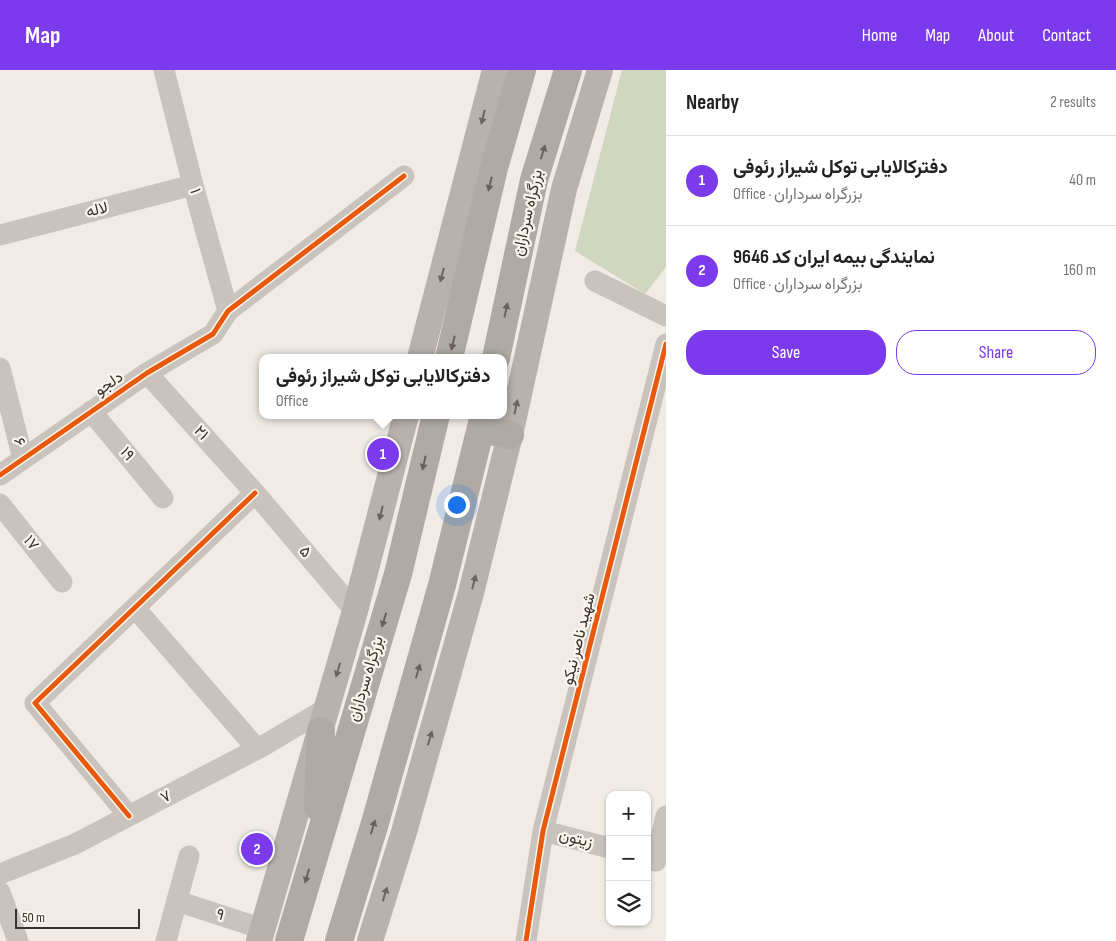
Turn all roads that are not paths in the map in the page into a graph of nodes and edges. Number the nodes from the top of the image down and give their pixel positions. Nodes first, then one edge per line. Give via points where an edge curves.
1 (164, 70) edge
2 (495, 70) edge
3 (522, 70) edge
4 (568, 70) edge
5 (600, 70) edge
6 (404, 176) dead end
7 (194, 185) junction
8 (0, 235) edge
9 (595, 281) dead end
10 (228, 311) junction
11 (666, 316) edge
12 (666, 344) edge
13 (421, 354) edge
14 (450, 354) edge
15 (497, 354) edge
16 (0, 368) edge
17 (147, 373) junction
18 (91, 411) junction
19 (405, 419) edge
20 (435, 419) edge
21 (482, 422) edge
22 (510, 436) junction
23 (23, 459) junction
24 (0, 475) edge
25 (255, 493) junction
26 (164, 498) dead end
27 (0, 504) edge
28 (62, 582) dead end
29 (134, 608) junction
30 (355, 611) junction
31 (324, 720) junction
32 (257, 749) junction
33 (129, 816) junction
34 (666, 816) edge
35 (543, 831) junction
36 (317, 844) junction
37 (606, 847) edge
38 (189, 856) dead end
39 (651, 859) edge
40 (0, 874) edge
41 (0, 892) edge
42 (177, 901) junction
43 (261, 935) edge
44 (18, 941) edge
45 (166, 941) edge
46 (288, 941) edge
47 (339, 941) edge
48 (370, 941) edge
49 (526, 941) edge

1 - 7 street, ۱
2 -> 13 main road
3 -> 14 highway via 494,168
15 -> 4 highway, بزرگراه سرداران via 534,180
22 -> 5 main road via 564,189
6 - 10 street
7 - 8 street, لاله
7 - 10 street, ۱
9 - 11 street
10 - 17 street, دلجو via 214,334
12 - 35 street, شهید ناصر نیکو
16 - 23 street, ۶
17 - 18 street, دلجو
17 - 25 street, ۲۱
18 - 23 street, دلجو
18 - 26 street, ۱۹
19 -> 30 main road
20 -> 36 highway, بزرگراه سرداران via 398,574
21 - 22 highway
47 -> 21 highway via 442,585
48 -> 22 main road via 468,603
23 - 24 street, دلجو
25 - 29 street
25 - 30 street, ۵
27 - 28 street, ۱۷
29 - 32 street
29 - 33 street via 35,703
30 -> 31 main road
31 - 32 street, ۷
31 - 36 highway
31 - 43 main road
32 - 33 street, ۷
33 - 40 street, ۷ via 75,844
34 - 39 street via 656,860
35 - 37 street, زیتون
35 - 49 street, شهید ناصر نیکو
36 -> 46 highway, بزرگراه سرداران
38 - 42 street
41 - 44 street
42 - 43 street, ۹
42 - 45 street

